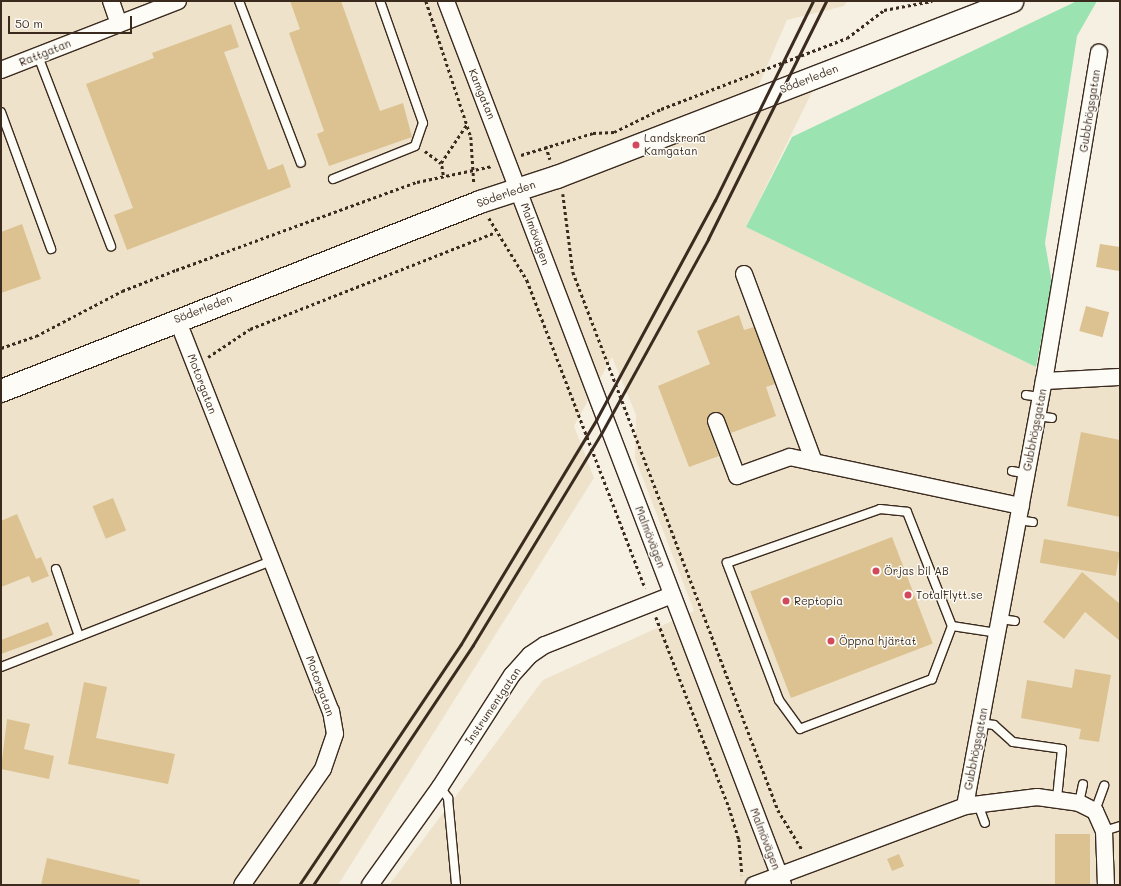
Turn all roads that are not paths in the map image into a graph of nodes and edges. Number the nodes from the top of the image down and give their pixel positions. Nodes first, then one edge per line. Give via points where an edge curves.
1 (111, 1) edge
2 (178, 1) edge
3 (239, 1) edge
4 (380, 1) edge
5 (446, 1) edge
6 (1012, 1) edge
7 (119, 24) junction
8 (1099, 53) dead end
9 (38, 56) junction
10 (1, 70) edge
11 (1, 112) edge
12 (301, 163) dead end
13 (333, 179) dead end
14 (519, 188) junction
15 (111, 246) dead end
16 (51, 249) dead end
17 (744, 274) dead end
18 (177, 319) junction
19 (1120, 377) edge
20 (1044, 381) junction
21 (1, 390) edge
22 (716, 421) dead end
23 (814, 462) junction
24 (1024, 516) junction
25 (272, 561) junction
26 (56, 569) dead end
27 (672, 595) junction
28 (1004, 624) junction
29 (952, 626) junction
30 (79, 636) junction
31 (1, 667) edge
32 (981, 723) junction
33 (1083, 784) dead end
34 (1104, 786) dead end
35 (440, 787) junction
36 (1057, 798) junction
37 (1079, 803) junction
38 (971, 805) junction
39 (1095, 811) junction
40 (985, 823) dead end
41 (1120, 826) edge
42 (1104, 831) junction
43 (781, 880) edge
44 (749, 882) edge
45 (242, 885) edge
46 (370, 885) edge
47 (456, 885) edge
48 (1106, 885) edge

1 - 7 street
2 - 7 street, Rattgatan
3 - 12 lane
4 - 13 lane via 423,123 415,146
5 - 14 street, Kamgatan
6 - 14 street, Söderleden via 557,177
7 - 9 street, Rattgatan
8 - 20 street, Gubbhögsgatan
9 - 10 street, Rattgatan
9 - 15 lane
11 - 16 lane
14 - 18 street, Söderleden
14 - 27 street, Malmövägen
17 - 23 street
18 - 21 street, Söderleden
18 - 25 street, Motorgatan
19 - 20 street
20 - 24 street, Gubbhögsgatan via 1034,396 1045,417 1019,473
22 - 23 street via 737,476 790,457
23 - 24 street
24 - 28 street, Gubbhögsgatan
25 - 30 lane
25 - 45 street, Motorgatan via 331,711 335,734 323,769
26 - 30 lane
27 - 35 street, Instrumentgatan via 545,645 530,655 512,675
27 - 43 street, Malmövägen
28 - 29 lane
28 - 32 street, Gubbhögsgatan
29 - 29 lane via 932,679 800,729 779,700 727,563 880,509 907,512
30 - 31 lane
32 - 36 lane via 994,726 1013,742 1062,749
32 - 38 street, Gubbhögsgatan
33 - 37 lane
34 - 39 lane
35 - 46 street, Instrumentgatan
35 - 47 lane via 448,798
36 - 37 street, Gubbhögsgatan
36 - 38 street, Gubbhögsgatan
37 - 39 street, Gubbhögsgatan
38 - 40 lane
38 - 43 street, Gubbhögsgatan via 808,864
39 - 42 street
41 - 42 lane
42 - 48 street
43 - 44 street, Gubbhögsgatan

